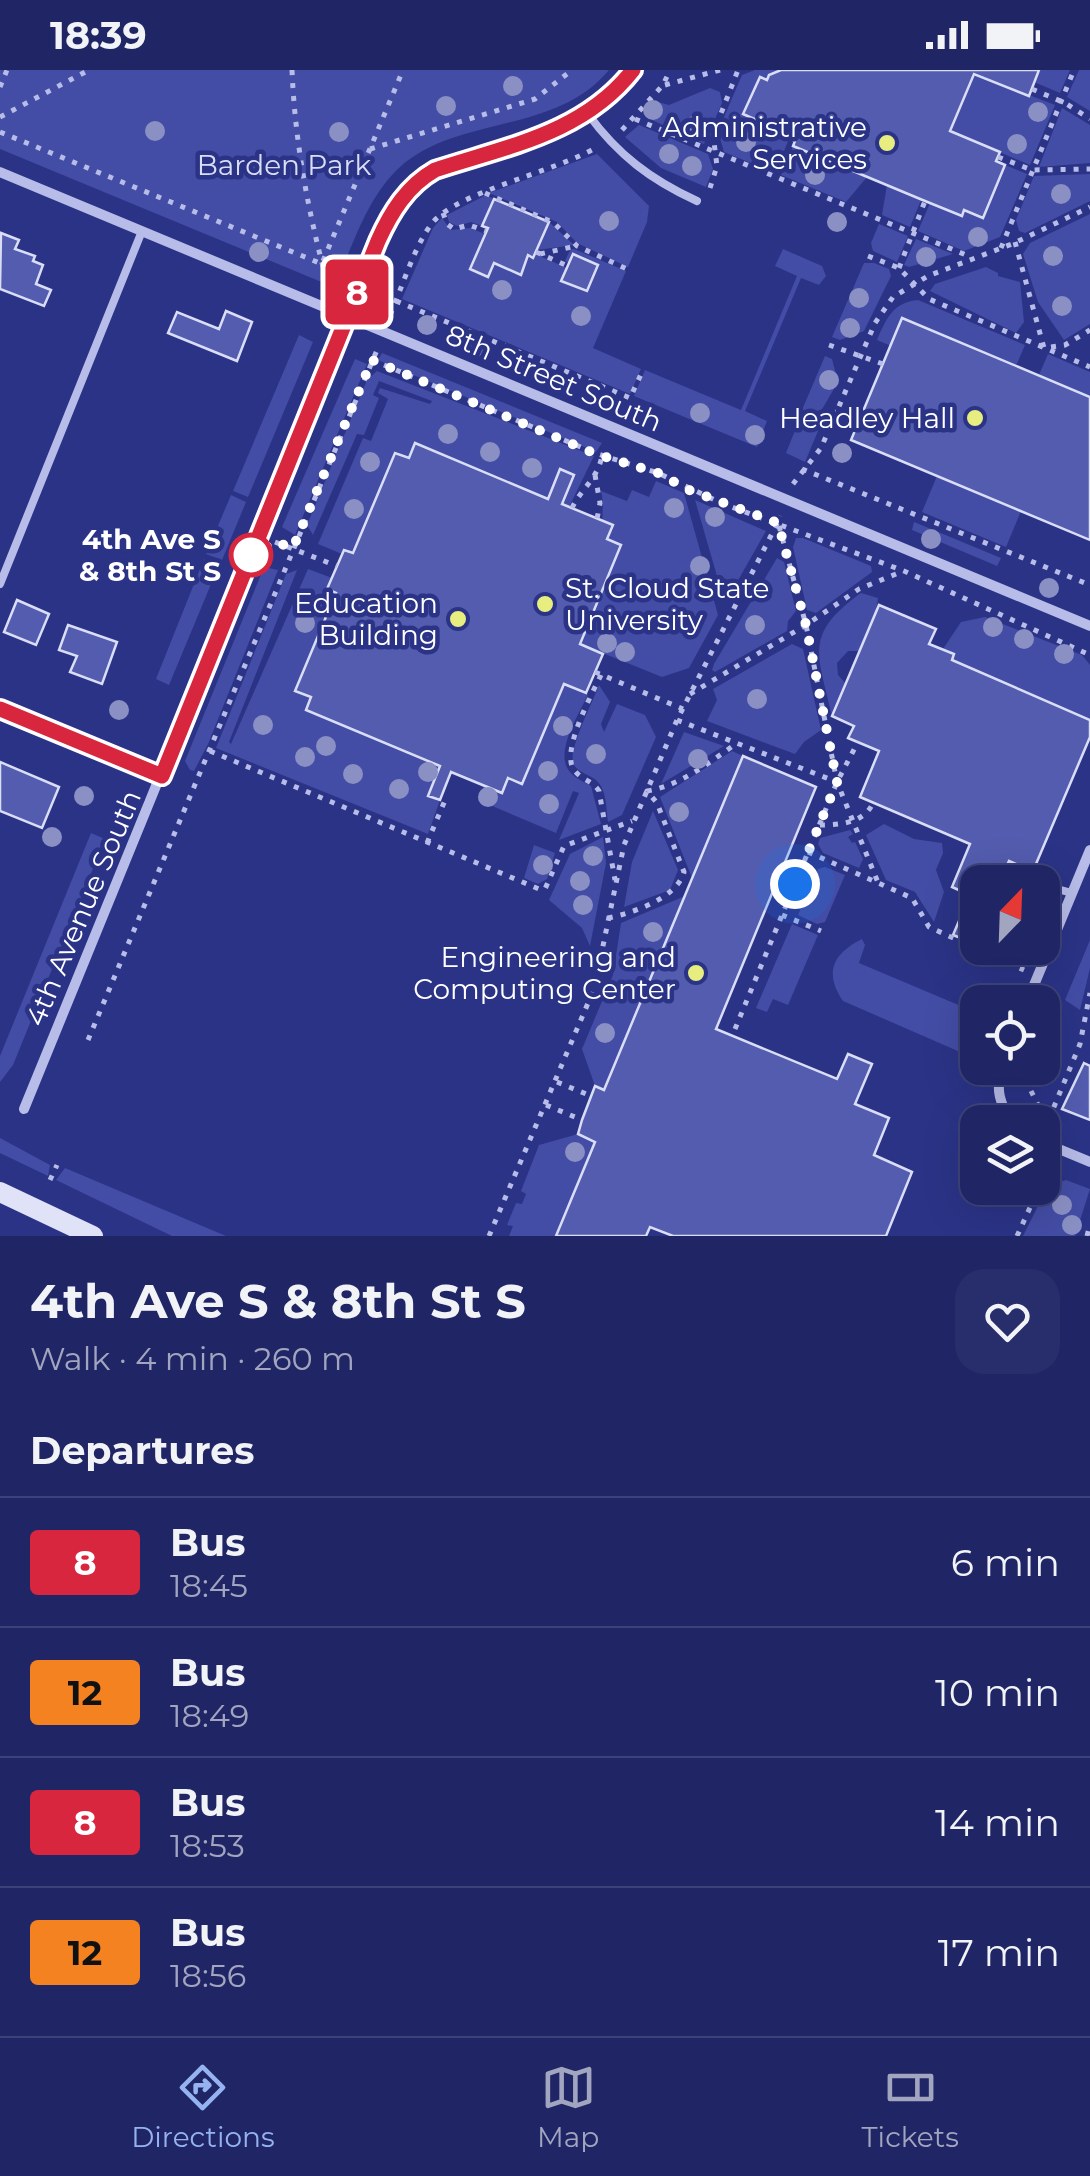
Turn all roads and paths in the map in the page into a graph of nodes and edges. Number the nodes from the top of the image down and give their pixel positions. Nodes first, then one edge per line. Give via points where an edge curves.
1 (7, 70) edge
2 (89, 70) edge
3 (292, 70) edge
4 (403, 70) edge
5 (572, 70) edge
6 (633, 70) edge
7 (670, 70) edge
8 (720, 70) edge
9 (738, 70) edge
10 (1074, 70) edge
11 (663, 85) junction
12 (0, 87) edge
13 (1032, 89) dead end
14 (1061, 101) junction
15 (588, 114) junction
16 (0, 117) edge
17 (634, 118) junction
18 (1090, 119) edge
19 (0, 132) edge
20 (608, 140) junction
21 (370, 149) junction
22 (715, 152) junction
23 (998, 156) dead end
24 (1090, 169) edge
25 (1032, 170) junction
26 (0, 172) edge
27 (710, 188) dead end
28 (485, 193) junction
29 (698, 201) dead end
30 (925, 201) dead end
31 (1090, 208) edge
32 (443, 214) junction
33 (142, 231) junction
34 (486, 232) dead end
35 (913, 233) junction
36 (1015, 242) junction
37 (577, 246) junction
38 (569, 248) junction
39 (1000, 248) junction
40 (868, 256) dead end
41 (974, 258) junction
42 (322, 264) junction
43 (898, 268) junction
44 (627, 269) dead end
45 (339, 276) dead end
46 (326, 282) dead end
47 (912, 284) junction
48 (384, 296) dead end
49 (396, 301) junction
50 (347, 316) junction
51 (390, 316) dead end
52 (1090, 330) edge
53 (829, 345) dead end
54 (1044, 348) junction
55 (377, 350) dead end
56 (861, 357) junction
57 (372, 360) junction
58 (883, 364) dead end
59 (1090, 368) edge
60 (643, 370) dead end
61 (836, 412) junction
62 (798, 423) dead end
63 (602, 455) junction
64 (802, 469) junction
65 (595, 475) junction
66 (793, 484) dead end
67 (572, 508) dead end
68 (597, 519) dead end
69 (778, 523) junction
70 (275, 542) dead end
71 (293, 548) junction
72 (337, 566) dead end
73 (904, 571) junction
74 (0, 584) edge
75 (1090, 585) edge
76 (806, 625) junction
77 (1090, 626) edge
78 (1090, 655) edge
79 (690, 694) junction
80 (0, 708) edge
81 (683, 709) junction
82 (677, 720) junction
83 (858, 742) dead end
84 (736, 744) junction
85 (210, 751) junction
86 (162, 776) junction
87 (837, 782) junction
88 (647, 790) junction
89 (446, 798) dead end
90 (873, 803) dead end
91 (634, 821) junction
92 (852, 822) junction
93 (819, 824) junction
94 (606, 829) junction
95 (427, 843) junction
96 (1090, 850) edge
97 (808, 852) junction
98 (684, 872) junction
99 (616, 882) junction
100 (689, 886) dead end
101 (879, 886) junction
102 (1060, 890) edge
103 (1072, 893) junction
104 (1060, 914) edge
105 (782, 915) junction
106 (608, 918) junction
107 (821, 931) dead end
108 (1041, 965) edge
109 (1038, 976) junction
110 (1035, 985) edge
111 (1090, 992) edge
112 (735, 1029) dead end
113 (88, 1040) dead end
114 (556, 1082) junction
115 (1031, 1091) dead end
116 (592, 1096) dead end
117 (546, 1105) junction
118 (24, 1109) dead end
119 (582, 1120) dead end
120 (1060, 1150) edge
121 (1090, 1162) edge
122 (57, 1164) dead end
123 (50, 1180) dead end
124 (0, 1192) edge
125 (1032, 1205) edge
126 (1090, 1224) edge
127 (93, 1236) edge
128 (489, 1236) edge
129 (1018, 1236) edge
130 (1087, 1236) edge

1 - 12 path
2 - 16 path
3 - 42 path via 298,150
4 - 21 path
5 - 21 path via 535,98
6 - 15 street, 4th Avenue South
7 - 11 path
8 - 11 path
9 - 22 path via 713,134
10 - 14 path
11 - 17 path
13 - 14 path
14 - 18 path
14 - 25 path
15 - 20 lane
15 - 50 street, 4th Avenue South via 421,178 388,218
17 - 20 path
17 - 22 path
19 - 42 path
20 - 28 path
20 - 29 lane via 663,185
21 - 42 path
22 - 27 path
22 - 35 path
23 - 25 path
24 - 25 path
25 - 39 path
26 - 33 street, 8th Street South
28 - 32 path
28 - 37 path via 554,222
30 - 35 path
31 - 36 path
32 - 34 path via 452,228 470,225
32 - 49 path via 429,228
33 - 50 street, 8th Street South
33 - 74 lane
35 - 41 path
35 - 43 path
36 - 39 path
36 - 54 path
37 - 38 path
37 - 44 path
38 - 38 path via 565,264 538,253
39 - 41 path
40 - 43 path
41 - 47 path
42 - 45 path
42 - 46 path
43 - 47 path
47 - 54 path via 928,300
47 - 56 path via 883,310
48 - 49 path
49 - 51 path
49 - 60 path via 630,398
50 - 77 street, 8th Street South
50 - 86 street, 4th Avenue South
52 - 54 path
53 - 56 path
54 - 59 path
55 - 57 path
56 - 58 path
56 - 61 path
57 - 63 path
57 - 71 path
61 - 62 path
61 - 64 path via 821,448
63 - 65 path
63 - 69 path
64 - 66 path
64 - 75 path
65 - 67 path
65 - 68 path
69 - 73 path
69 - 76 path
69 - 79 path
70 - 71 path
71 - 72 path
71 - 85 path
73 - 76 path via 859,589
73 - 78 path
76 - 79 path
76 - 87 path
79 - 81 path
80 - 86 street
81 - 82 path
81 - 94 path via 598,674 569,761 598,787
82 - 84 path
82 - 88 path
83 - 87 path
84 - 87 path
84 - 88 path via 686,777
85 - 95 path
85 - 113 path
86 - 118 street, 4th Avenue South
87 - 92 path
87 - 93 path
88 - 91 path
88 - 98 path
89 - 95 path
90 - 92 path
91 - 94 path
91 - 99 path
92 - 93 path
92 - 101 path
93 - 97 path
94 - 95 path via 564,846 545,889
94 - 99 path
96 - 103 street
97 - 101 path
97 - 105 path
98 - 100 path
98 - 106 path via 674,890
99 - 106 path
101 - 109 path via 912,898 929,928
102 - 103 lane
103 - 104 street
105 - 107 path
105 - 112 path
106 - 114 path via 601,968
108 - 109 street
109 - 110 street
111 - 115 path via 1080,1044 1052,1114
114 - 116 path
114 - 117 path
117 - 119 path
117 - 128 path
120 - 121 street
122 - 123 path
124 - 127 street
125 - 129 path
126 - 130 path

